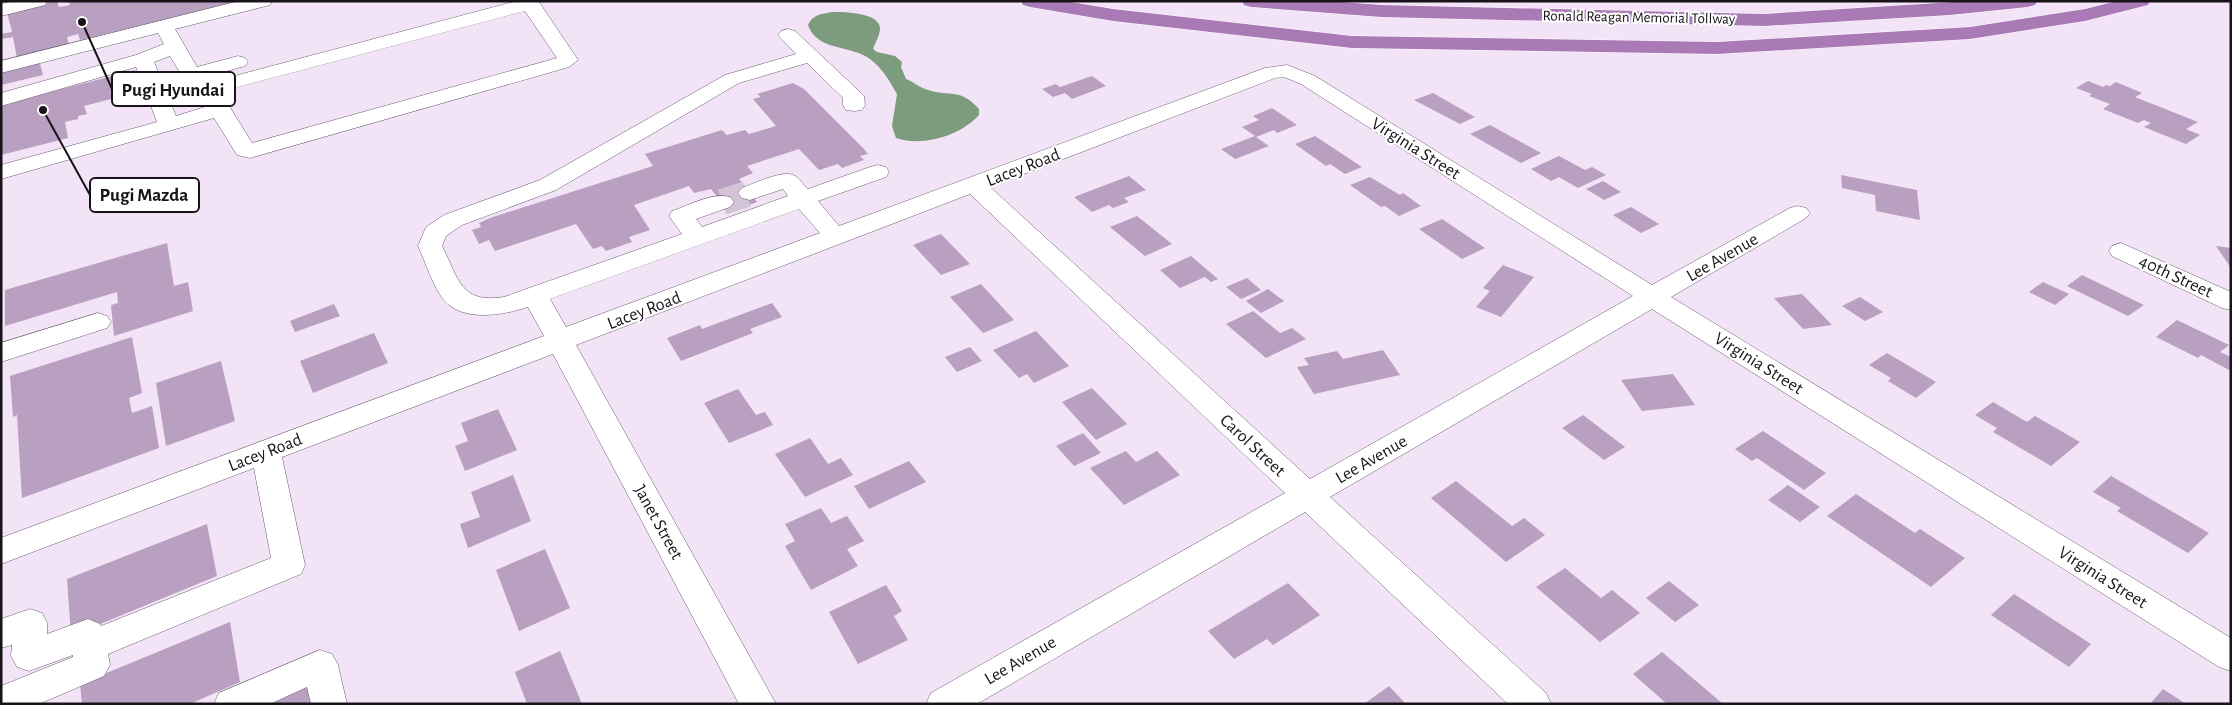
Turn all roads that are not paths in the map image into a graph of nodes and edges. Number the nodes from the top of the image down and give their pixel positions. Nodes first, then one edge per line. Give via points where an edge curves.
1 (38, 1) edge
2 (263, 1) edge
3 (469, 1) edge
4 (1030, 1) edge
5 (1251, 1) edge
6 (2028, 1) edge
7 (2141, 1) edge
8 (532, 4) edge
9 (1, 10) edge
10 (164, 26) junction
11 (788, 35) dead end
12 (175, 47) junction
13 (810, 56) junction
14 (143, 59) junction
15 (1, 67) edge
16 (1287, 71) joint
17 (1, 100) edge
18 (854, 106) dead end
19 (220, 109) junction
20 (169, 125) junction
21 (1, 172) edge
22 (878, 172) dead end
23 (974, 186) junction
24 (750, 193) tunnel mouth
25 (804, 199) junction
26 (722, 202) tunnel mouth
27 (1798, 213) dead end
28 (697, 237) junction
29 (836, 237) junction
30 (2121, 251) dead end
31 (535, 295) junction
32 (1652, 297) junction
33 (2231, 302) edge
34 (98, 322) dead end
35 (560, 341) junction
36 (1, 353) edge
37 (266, 452) junction
38 (1308, 495) junction
39 (1, 551) edge
40 (1, 634) edge
41 (90, 646) junction
42 (2231, 656) edge
43 (44, 695) edge
44 (1, 703) edge
45 (232, 704) edge
46 (329, 704) edge
47 (758, 704) edge
48 (944, 704) edge
49 (1533, 704) edge

1 - 9 street
2 - 10 street
3 - 12 street via 190,75
4 - 7 highway via 1352,42 1716,48 1970,33 2085,15
5 - 6 highway, Ronald Reagan Memorial Tollway via 1381,11 1764,20
8 - 19 street via 215,87 212,89
8 - 19 street via 568,60 562,64 250,151 245,150
10 - 12 street
10 - 15 street
11 - 13 street
12 - 14 street
13 - 18 street via 853,96
13 - 31 street via 732,79 548,185 453,220 435,232 430,246 454,295 467,304 502,307
14 - 17 street
14 - 20 street
16 - 23 street, Lacey Road via 1264,75
16 - 32 street, Virginia Street via 1308,80
19 - 20 street
20 - 21 street
22 - 25 street
23 - 29 street, Lacey Road
23 - 38 street, Carol Street
24 - 25 street via 787,180
25 - 28 street
25 - 29 street
26 - 28 street via 681,216
27 - 32 street, Lee Avenue
28 - 31 street
29 - 35 street, Lacey Road
30 - 33 street, 40th Street
31 - 35 street, Janet Street
32 - 38 street, Lee Avenue
32 - 42 street, Virginia Street
34 - 36 street
35 - 37 street, Lacey Road
35 - 47 street, Janet Street
37 - 39 street, Lacey Road
37 - 41 street via 289,565
38 - 48 street, Lee Avenue
38 - 49 street, Carol Street
40 - 41 street via 30,623 30,656 88,634
41 - 43 street via 92,665
43 - 44 street
45 - 46 street via 320,665

